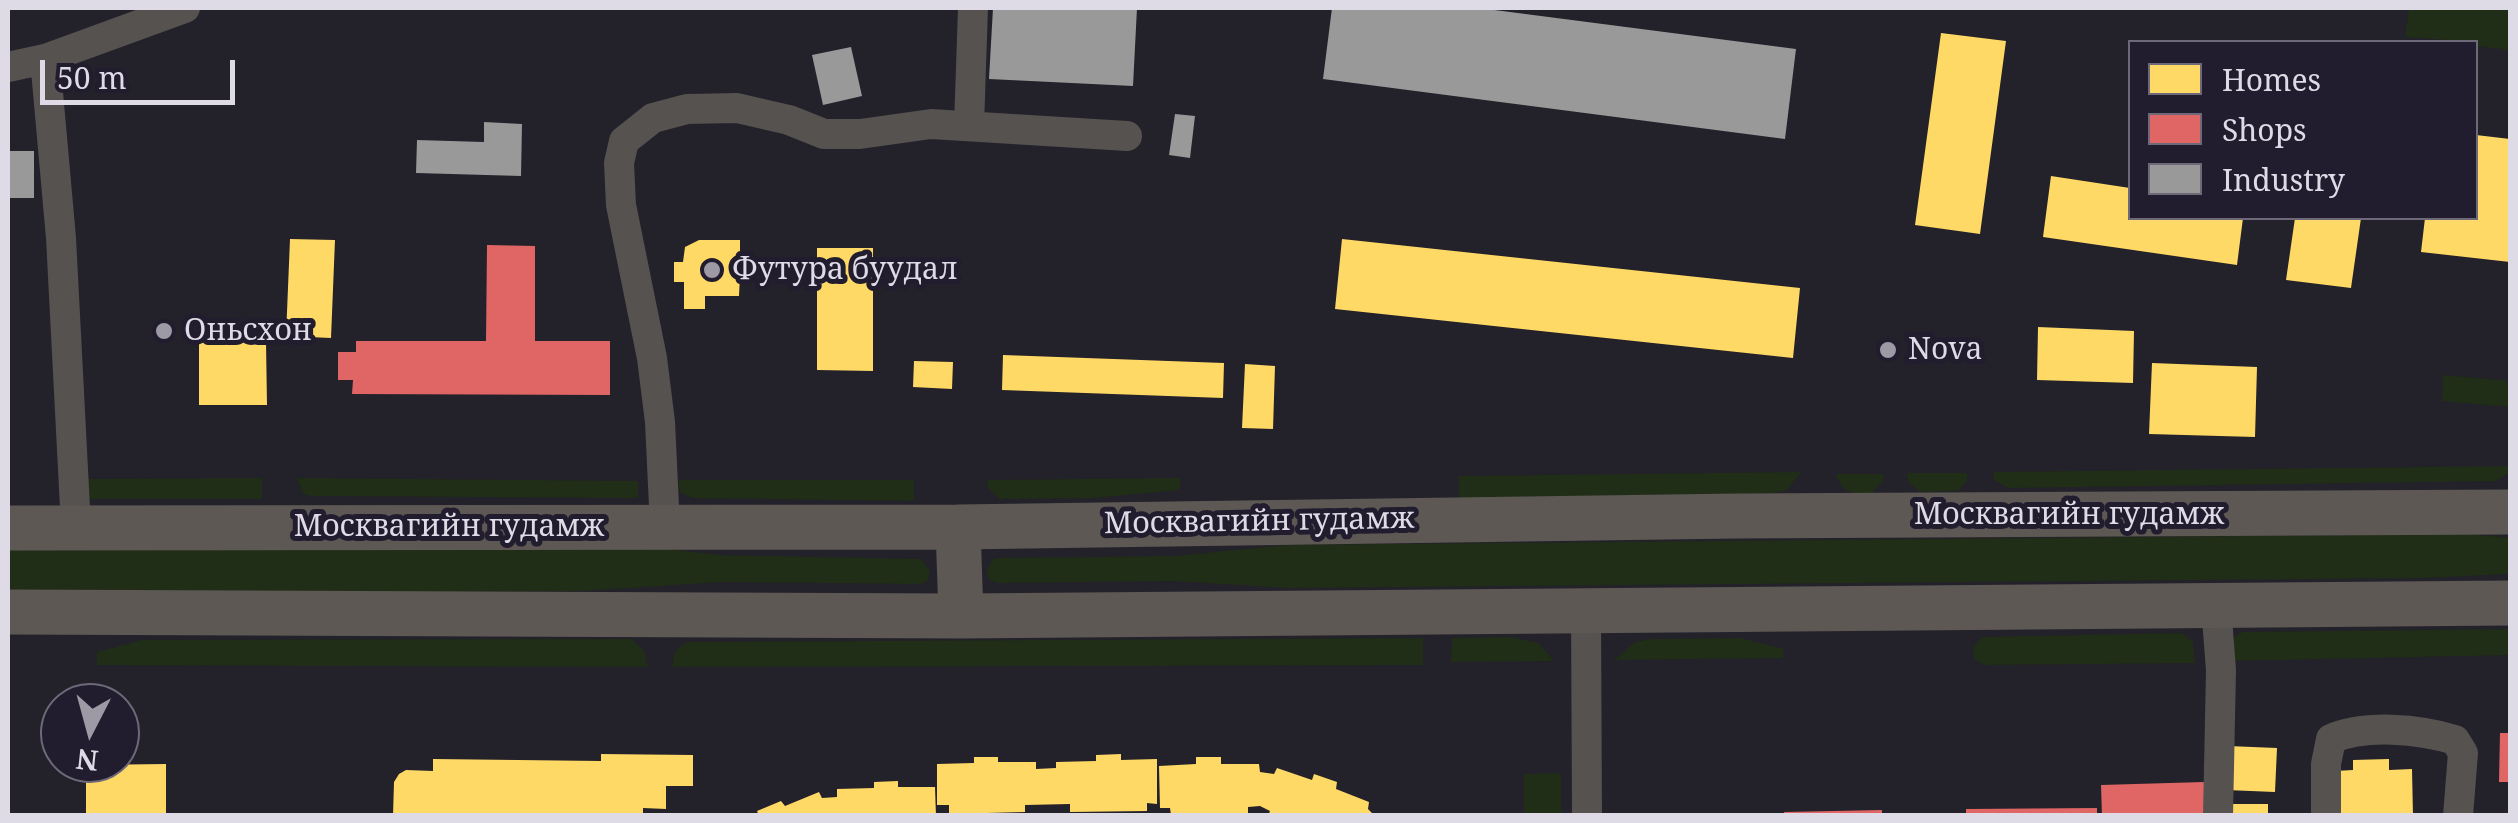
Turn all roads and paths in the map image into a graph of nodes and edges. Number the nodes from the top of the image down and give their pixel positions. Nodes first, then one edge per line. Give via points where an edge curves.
1 (184, 8) edge
2 (973, 8) edge
3 (45, 59) junction
4 (8, 66) edge
5 (969, 126) junction
6 (1127, 136) dead end
7 (2510, 512) edge
8 (76, 527) junction
9 (665, 527) junction
10 (958, 527) junction
11 (8, 528) edge
12 (2510, 603) edge
13 (2216, 606) junction
14 (8, 612) edge
15 (1586, 612) junction
16 (962, 616) junction
17 (1587, 816) edge
18 (2218, 816) edge
19 (2326, 816) edge
20 (2458, 816) edge

1 - 3 street
2 - 5 street
3 - 4 street
3 - 8 street via 62,238
5 - 6 street
5 - 9 street via 824,134 737,108 687,109 653,118 624,141 621,205 652,358
7 - 10 highway, Москвагийн гудамж
8 - 9 highway, Москвагийн гудамж
8 - 11 highway, Москвагийн гудамж
9 - 10 highway, Москвагийн гудамж
10 - 16 highway
12 - 13 highway
13 - 15 highway
13 - 18 street
14 - 16 highway
15 - 16 highway
15 - 17 street
19 - 20 street via 2331,739 2351,730 2455,740 2464,753

